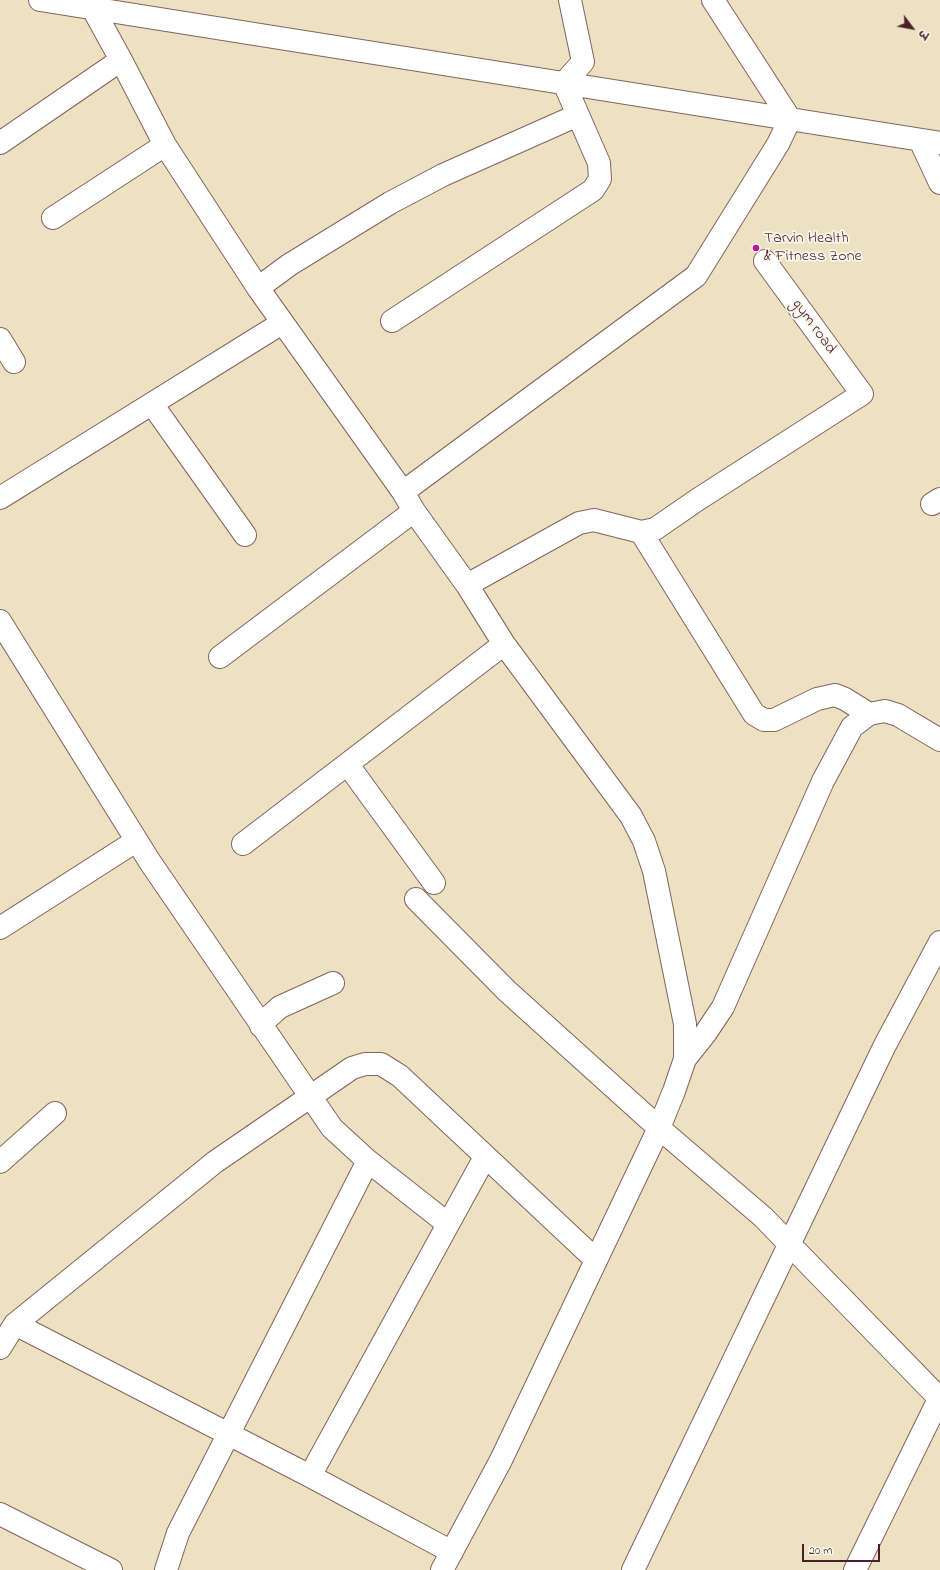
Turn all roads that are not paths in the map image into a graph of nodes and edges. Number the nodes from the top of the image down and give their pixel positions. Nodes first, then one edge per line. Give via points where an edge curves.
1 (40, 0) edge
2 (570, 0) edge
3 (713, 0) edge
4 (90, 4) edge
5 (121, 60) junction
6 (564, 83) junction
7 (578, 115) junction
8 (790, 119) junction
9 (930, 142) edge
10 (0, 143) edge
11 (165, 145) junction
12 (940, 183) edge
13 (53, 218) dead end
14 (765, 261) dead end
15 (258, 288) junction
16 (392, 321) dead end
17 (282, 323) junction
18 (0, 339) edge
19 (14, 362) dead end
20 (152, 404) junction
21 (402, 492) junction
22 (0, 498) edge
23 (414, 511) junction
24 (641, 532) junction
25 (245, 535) dead end
26 (467, 585) junction
27 (0, 621) edge
28 (504, 644) junction
29 (220, 657) dead end
30 (869, 714) junction
31 (940, 740) edge
32 (348, 765) junction
33 (136, 841) junction
34 (243, 844) dead end
35 (434, 883) dead end
36 (416, 899) dead end
37 (0, 928) edge
38 (940, 942) edge
39 (332, 983) dead end
40 (261, 1026) junction
41 (685, 1059) junction
42 (310, 1097) junction
43 (54, 1113) dead end
44 (659, 1128) junction
45 (485, 1157) junction
46 (368, 1161) junction
47 (0, 1162) edge
48 (448, 1224) junction
49 (790, 1244) junction
50 (596, 1260) junction
51 (15, 1324) junction
52 (0, 1348) edge
53 (940, 1398) edge
54 (229, 1434) junction
55 (310, 1476) junction
56 (0, 1514) edge
57 (447, 1561) edge
58 (111, 1570) edge
59 (166, 1570) edge
60 (633, 1570) edge
61 (855, 1570) edge

1 - 4 street
2 - 6 street via 583,62
3 - 8 street
4 - 5 street
4 - 6 street
5 - 10 street
5 - 11 street
6 - 7 street
6 - 8 street
7 - 15 street via 442,175 390,203
7 - 16 street via 600,163 600,179 593,190
8 - 9 street
8 - 21 street via 778,144 696,276
9 - 12 street
11 - 13 street
11 - 15 street
14 - 24 street, gym road via 862,394 697,500 655,530
15 - 17 street
17 - 20 street
17 - 21 street
18 - 19 street
20 - 22 street
20 - 25 street
21 - 23 street
23 - 26 street
23 - 29 street
24 - 26 street via 594,520 579,523
24 - 30 street via 754,714 764,720 774,720 817,700 835,696 845,699
26 - 28 street
27 - 33 street
28 - 32 street
28 - 41 street via 631,816 644,841 654,871 685,1024
30 - 31 street via 885,711 898,715
30 - 41 street via 852,727 823,781 723,1007
32 - 34 street
32 - 35 street
33 - 37 street
33 - 40 street
36 - 44 street via 507,991
38 - 49 street via 884,1047
39 - 40 street via 280,1007
40 - 42 street
41 - 44 street
42 - 45 street via 352,1068 365,1064 381,1064 400,1076
42 - 46 street via 332,1128
42 - 51 street via 215,1162
43 - 47 street
44 - 49 street via 763,1217
44 - 50 street
45 - 48 street
45 - 50 street
46 - 48 street
46 - 54 street
48 - 55 street
49 - 53 street
49 - 60 street
50 - 57 street via 501,1460
51 - 52 street
51 - 54 street
53 - 61 street
54 - 55 street
54 - 59 street via 178,1533
55 - 57 street
56 - 58 street

